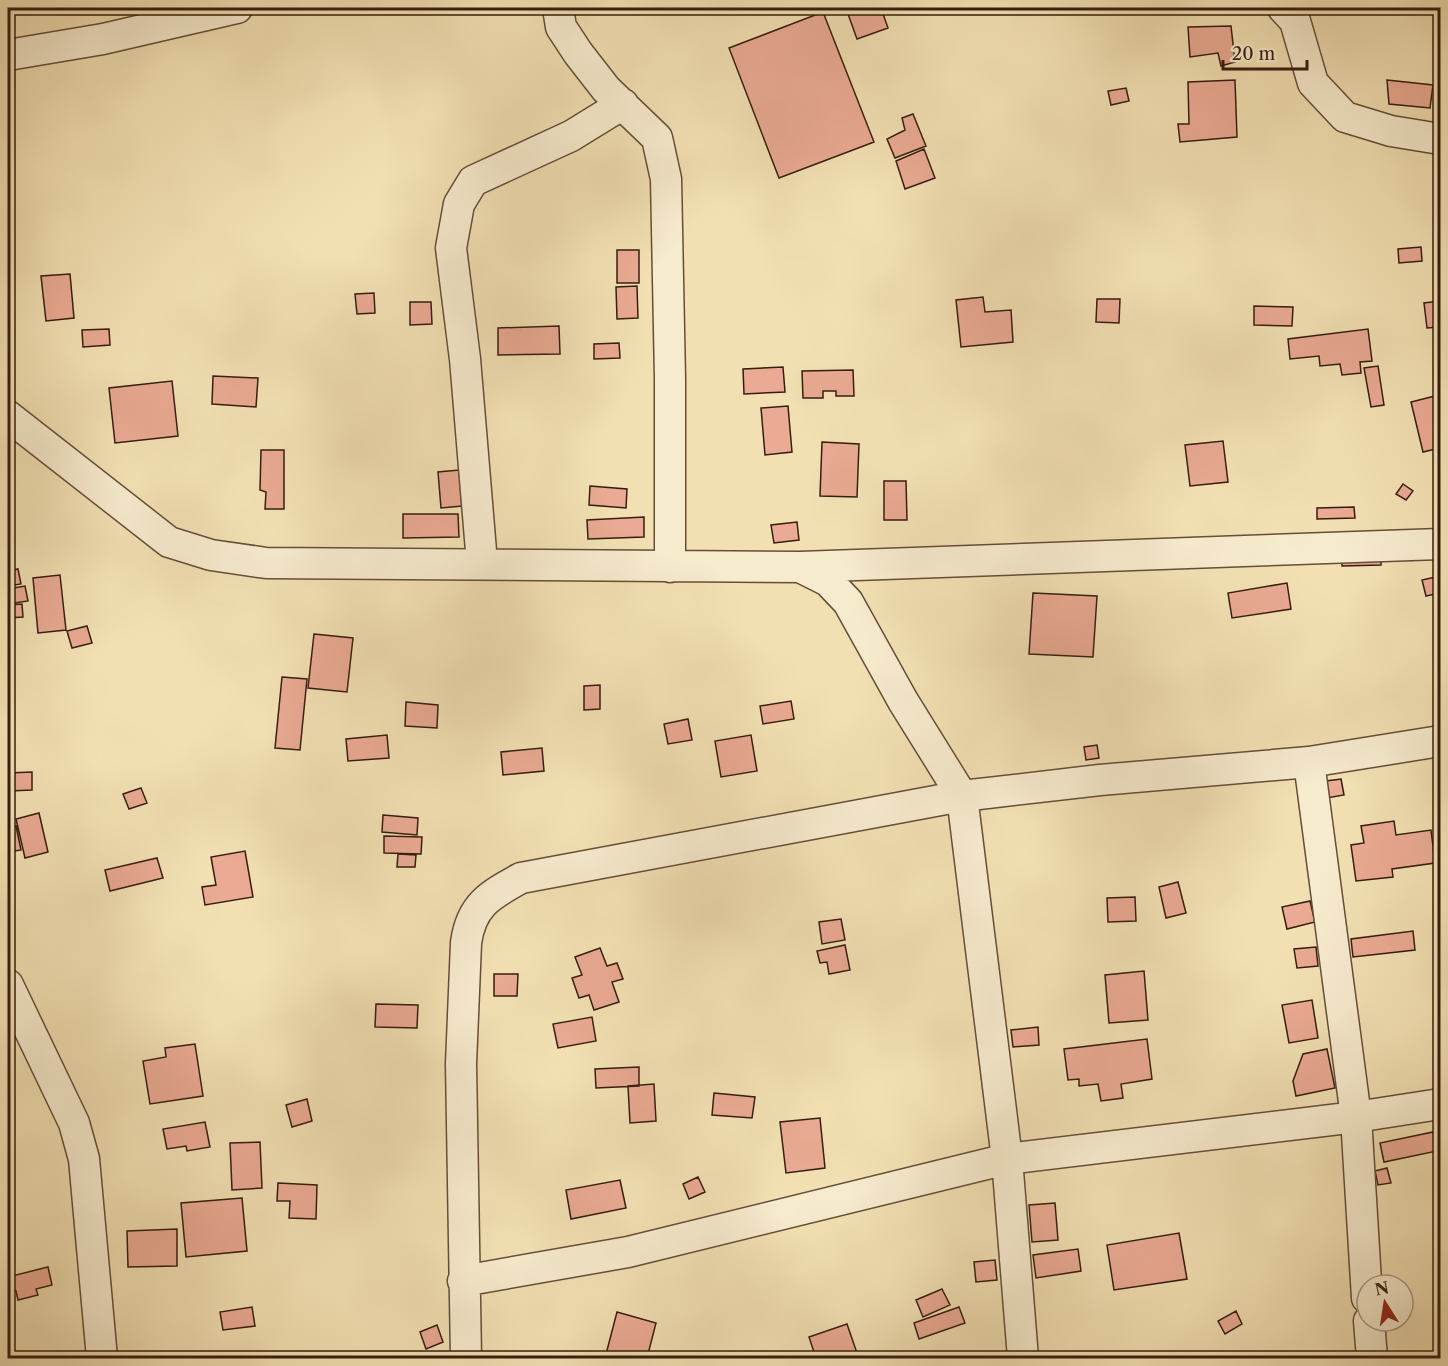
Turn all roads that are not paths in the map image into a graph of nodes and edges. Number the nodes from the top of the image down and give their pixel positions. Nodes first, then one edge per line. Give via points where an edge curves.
1 (237, 8) edge
2 (1283, 8) edge
3 (566, 14) edge
4 (8, 55) edge
5 (623, 104) junction
6 (1440, 139) edge
7 (8, 416) edge
8 (1440, 544) edge
9 (482, 563) junction
10 (670, 567) junction
11 (800, 567) junction
12 (1440, 741) edge
13 (1309, 762) junction
14 (962, 796) junction
15 (10, 999) edge
16 (1440, 1104) edge
17 (1356, 1117) junction
18 (1007, 1159) junction
19 (1365, 1273) edge
20 (463, 1281) junction
21 (1370, 1333) edge
22 (102, 1359) edge
23 (466, 1359) edge
24 (1023, 1359) edge
25 (1372, 1359) edge

1 - 4 street via 103,39
2 - 6 street via 1295,21 1314,83 1345,117 1391,131
3 - 5 street via 606,89
5 - 9 street via 572,136 473,181 459,204 451,248 465,359
5 - 10 street via 657,138 666,179
7 - 9 street via 169,542 211,555 266,563
8 - 11 street
9 - 10 street
10 - 11 street
11 - 14 street via 828,581 848,602
12 - 13 street
13 - 14 street
13 - 17 street
14 - 18 street
14 - 20 street via 521,878 479,906 468,924 466,943 461,1064
15 - 22 street via 69,1113 84,1159
16 - 17 street
17 - 18 street
17 - 19 street
18 - 20 street via 628,1251
18 - 24 street
20 - 23 street
21 - 25 street

